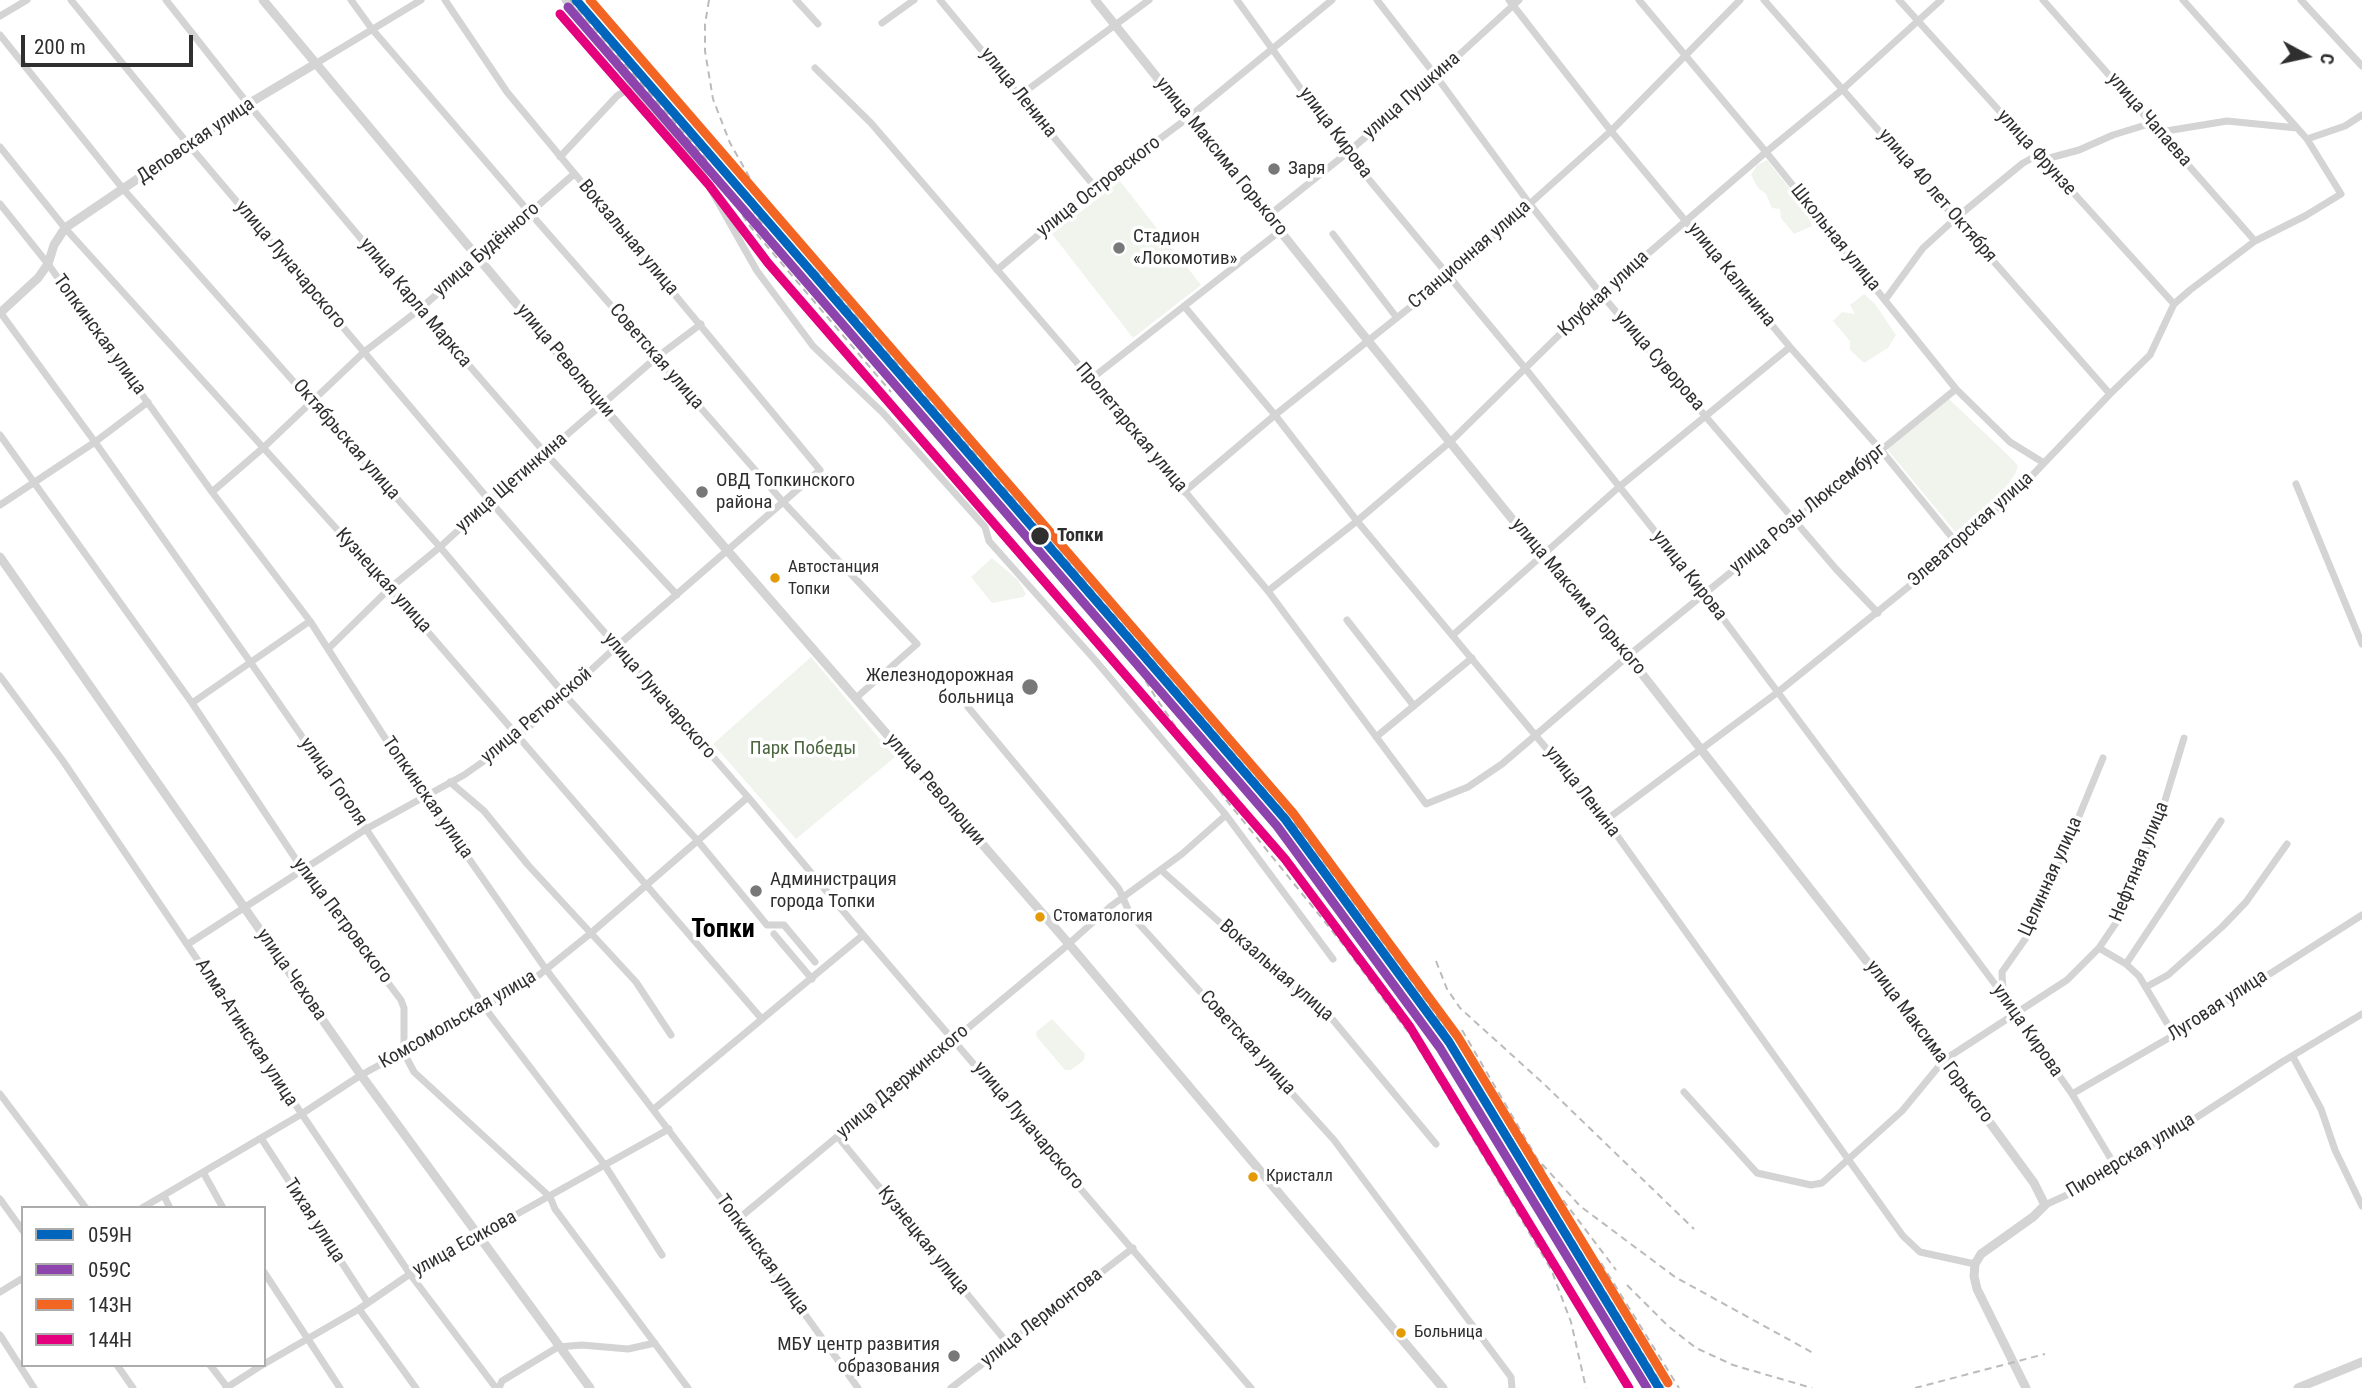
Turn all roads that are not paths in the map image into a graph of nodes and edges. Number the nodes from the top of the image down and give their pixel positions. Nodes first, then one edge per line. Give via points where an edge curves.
1 (27, 0) edge
2 (71, 0) edge
3 (166, 0) edge
4 (263, 0) edge
5 (351, 0) edge
6 (421, 0) edge
7 (445, 0) edge
8 (565, 0) edge
9 (796, 0) edge
10 (914, 0) edge
11 (940, 0) edge
12 (1095, 0) edge
13 (1149, 0) edge
14 (1237, 0) edge
15 (1332, 0) edge
16 (1377, 0) edge
17 (1639, 0) edge
18 (1740, 0) edge
19 (1764, 0) edge
20 (1899, 0) edge
21 (1941, 0) edge
22 (2043, 0) edge
23 (2183, 0) edge
24 (2301, 0) edge
25 (1514, 2) edge
26 (0, 16) edge
27 (1918, 22) junction
28 (882, 23) dead end
29 (818, 24) dead end
30 (1116, 24) junction
31 (372, 29) junction
32 (0, 34) edge
33 (1273, 50) junction
34 (1685, 54) junction
35 (315, 64) junction
36 (2362, 66) edge
37 (815, 68) dead end
38 (1436, 76) junction
39 (634, 85) junction
40 (1843, 89) junction
41 (1019, 96) junction
42 (248, 104) junction
43 (2362, 115) edge
44 (1189, 117) junction
45 (2152, 123) junction
46 (2297, 128) junction
47 (1611, 131) junction
48 (2160, 132) junction
49 (2307, 139) junction
50 (188, 144) junction
51 (0, 147) edge
52 (1766, 152) junction
53 (1347, 153) junction
54 (560, 157) junction
55 (2040, 157) junction
56 (574, 174) junction
57 (1095, 187) junction
58 (124, 190) junction
59 (1529, 203) junction
60 (0, 204) edge
61 (530, 213) junction
62 (1268, 216) junction
63 (1956, 218) junction
64 (1686, 220) junction
65 (65, 228) junction
66 (1280, 230) junction
67 (1333, 234) dead end
68 (2255, 240) junction
69 (479, 257) junction
70 (48, 264) junction
71 (997, 270) junction
72 (1448, 277) junction
73 (1601, 294) junction
74 (1885, 300) junction
75 (2174, 304) junction
76 (1184, 306) junction
77 (420, 309) junction
78 (0, 312) edge
79 (1397, 318) junction
80 (701, 324) junction
81 (1369, 342) junction
82 (1790, 347) junction
83 (364, 352) junction
84 (657, 357) junction
85 (1525, 368) junction
86 (1091, 379) junction
87 (1956, 389) junction
88 (2110, 394) junction
89 (148, 402) junction
90 (313, 402) junction
91 (601, 405) junction
92 (1275, 415) junction
93 (1707, 417) junction
94 (0, 435) edge
95 (1451, 441) junction
96 (95, 442) junction
97 (263, 448) junction
98 (1881, 450) junction
99 (546, 454) junction
100 (2044, 463) junction
101 (820, 470) joint
102 (36, 483) junction
103 (2296, 484) dead end
104 (1619, 487) junction
105 (212, 492) junction
106 (1184, 492) junction
107 (489, 501) junction
108 (784, 503) junction
109 (0, 505) edge
110 (1796, 519) junction
111 (1357, 521) junction
112 (1959, 546) junction
113 (440, 547) junction
114 (728, 550) junction
115 (1542, 556) junction
116 (0, 558) edge
117 (390, 588) junction
118 (1268, 591) junction
119 (1704, 593) junction
120 (677, 595) junction
121 (1878, 612) junction
122 (1347, 620) dead end
123 (310, 621) junction
124 (1453, 635) junction
125 (2362, 644) edge
126 (616, 647) junction
127 (329, 648) junction
128 (1628, 656) junction
129 (1472, 658) junction
130 (251, 663) junction
131 (0, 676) edge
132 (1778, 692) junction
133 (565, 695) junction
134 (856, 698) junction
135 (192, 704) junction
136 (1414, 706) junction
137 (968, 707) dead end
138 (1536, 734) junction
139 (518, 737) junction
140 (1376, 737) junction
141 (2184, 738) dead end
142 (1700, 748) junction
143 (2103, 758) dead end
144 (450, 782) junction
145 (425, 797) junction
146 (748, 797) junction
147 (1426, 804) joint
148 (1226, 815) junction
149 (1606, 820) junction
150 (2221, 821) dead end
151 (366, 829) junction
152 (698, 840) junction
153 (2287, 844) dead end
154 (303, 870) junction
155 (1161, 870) junction
156 (645, 885) junction
157 (1122, 898) junction
158 (244, 907) junction
159 (2362, 915) edge
160 (591, 933) junction
161 (774, 934) dead end
162 (863, 935) junction
163 (188, 944) junction
164 (1069, 944) junction
165 (2099, 948) junction
166 (1333, 959) dead end
167 (815, 962) dead end
168 (2126, 964) junction
169 (545, 968) junction
170 (812, 979) junction
171 (2147, 987) junction
172 (2003, 995) junction
173 (485, 1008) junction
174 (2016, 1013) junction
175 (2362, 1014) edge
176 (761, 1018) junction
177 (671, 1035) dead end
178 (2174, 1035) junction
179 (954, 1039) junction
180 (404, 1052) junction
181 (2293, 1057) junction
182 (1944, 1060) junction
183 (361, 1075) junction
184 (1684, 1092) dead end
185 (0, 1094) edge
186 (2072, 1094) junction
187 (654, 1109) junction
188 (300, 1115) junction
189 (668, 1129) junction
190 (838, 1137) junction
191 (261, 1138) junction
192 (1436, 1144) dead end
193 (1850, 1160) junction
194 (604, 1164) junction
195 (2117, 1169) junction
196 (203, 1172) junction
197 (164, 1196) junction
198 (550, 1198) junction
199 (0, 1199) edge
200 (2045, 1205) junction
201 (84, 1206) edge
202 (146, 1206) edge
203 (169, 1206) edge
204 (222, 1206) edge
205 (2362, 1206) edge
206 (737, 1220) junction
207 (21, 1228) edge
208 (478, 1235) junction
209 (1133, 1248) junction
210 (662, 1255) dead end
211 (1975, 1264) junction
212 (266, 1275) edge
213 (410, 1275) junction
214 (21, 1279) edge
215 (0, 1292) edge
216 (368, 1303) junction
217 (359, 1309) junction
218 (0, 1335) edge
219 (308, 1340) junction
220 (655, 1343) junction
221 (1009, 1345) junction
222 (558, 1347) junction
223 (2362, 1362) edge
224 (266, 1363) edge
225 (118, 1367) edge
226 (211, 1367) edge
227 (249, 1368) edge
228 (34, 1388) edge
229 (133, 1388) edge
230 (227, 1388) edge
231 (340, 1388) edge
232 (416, 1388) edge
233 (498, 1388) edge
234 (590, 1388) edge
235 (688, 1388) edge
236 (859, 1388) edge
237 (951, 1388) edge
238 (1251, 1388) edge
239 (1443, 1388) edge
240 (1512, 1388) edge
241 (2026, 1388) edge
242 (2298, 1388) edge

1 - 26 street
2 - 50 street, улица Луначарского
3 - 42 street, улица Карла Маркса
4 - 35 street, улица Революции
5 - 31 street, Советская улица
6 - 31 street, Деповская улица
7 - 54 street, Вокзальная улица via 507,92
8 - 39 street
9 - 29 street
10 - 28 street
11 - 41 street, улица Ленина
12 - 30 street, улица Максима Горького
13 - 30 street
14 - 33 street, улица Кирова
15 - 33 street, улица Островского
16 - 38 street, улица Суворова
17 - 34 street, Школьная улица
18 - 34 street, Станционная улица
19 - 40 street, улица 40 лет Октября
20 - 27 street, улица Фрунзе
21 - 27 street, Клубная улица
22 - 45 street, улица Чапаева
23 - 46 street
24 - 36 street
25 - 38 street, улица Пушкина
25 - 47 street, улица Калинина
27 - 40 street, Клубная улица
27 - 55 street, улица Фрунзе
30 - 41 street
30 - 44 street, улица Максима Горького
31 - 35 street, Деповская улица
31 - 61 street, Советская улица
32 - 58 street, Октябрьская улица
33 - 44 street, улица Островского
33 - 53 street, улица Кирова
34 - 47 street, Станционная улица
34 - 52 street, Школьная улица
35 - 42 street, Деповская улица
35 - 69 street, улица Революции
37 - 71 street, Пролетарская улица via 871,123
38 - 53 street, улица Пушкина
38 - 59 street, улица Суворова
39 - 54 street via 617,96
39 - 148 street via 697,165 757,271 813,346 883,413 985,527 989,541
40 - 52 street, Клубная улица
40 - 63 street, улица 40 лет Октября
41 - 57 street, улица Ленина
42 - 50 street, Деповская улица
42 - 77 street, улица Карла Маркса
43 - 49 street
44 - 57 street, улица Островского
44 - 62 street, улица Максима Горького
45 - 48 street, улица Чапаева
45 - 55 street via 2079,150
46 - 48 street via 2227,121
46 - 49 street
47 - 59 street, Станционная улица
47 - 64 street, улица Калинина
48 - 68 street, улица Чапаева
49 - 68 street, Элеваторская улица via 2341,194
50 - 58 street, Деповская улица
50 - 83 street, улица Луначарского
51 - 65 street, Кузнецкая улица
52 - 64 street, Клубная улица
52 - 74 street, Школьная улица
53 - 62 street, улица Пушкина
53 - 72 street, улица Кирова
54 - 56 street, Вокзальная улица
55 - 63 street via 2023,163
55 - 75 street, улица Фрунзе
56 - 61 street, улица Будённого
56 - 80 street, Вокзальная улица
57 - 71 street, улица Островского
58 - 65 street, Деповская улица
58 - 90 street, Октябрьская улица
59 - 72 street, Станционная улица
59 - 73 street, улица Суворова
60 - 70 street, Топкинская улица
61 - 69 street, улица Будённого
61 - 84 street, Советская улица
62 - 66 street, улица Максима Горького
63 - 74 street via 1923,248
63 - 88 street, улица 40 лет Октября
64 - 73 street, Клубная улица
64 - 82 street, улица Калинина
65 - 70 street
65 - 97 street, Кузнецкая улица
66 - 76 street
66 - 81 street, улица Максима Горького
67 - 79 street
68 - 75 street, Элеваторская улица
69 - 77 street, улица Будённого
69 - 91 street, улица Революции
70 - 78 street
70 - 89 street, Топкинская улица
71 - 86 street, Пролетарская улица
72 - 79 street, Станционная улица
72 - 85 street, улица Кирова
73 - 85 street, Клубная улица
73 - 93 street, улица Суворова
74 - 87 street, Школьная улица
75 - 88 street, Элеваторская улица via 2150,355
76 - 86 street
76 - 92 street, улица Ленина
77 - 83 street, улица Будённого
77 - 99 street, улица Карла Маркса
78 - 96 street, улица Гоголя
79 - 81 street, Станционная улица
80 - 84 street, улица Щетинкина
80 - 101 street, Вокзальная улица
81 - 92 street, Станционная улица
81 - 95 street, улица Максима Горького
82 - 93 street
82 - 98 street, улица Калинина
83 - 90 street, улица Будённого
83 - 107 street, улица Луначарского
84 - 91 street, улица Щетинкина
84 - 108 street, Советская улица
85 - 95 street, Клубная улица
85 - 104 street, улица Кирова
86 - 106 street, Пролетарская улица
87 - 98 street, улица Розы Люксембург
87 - 100 street, Школьная улица via 2010,442
88 - 100 street, Элеваторская улица
89 - 96 street
89 - 105 street, Топкинская улица
90 - 97 street, улица Будённого
90 - 113 street, Октябрьская улица
91 - 99 street, улица Щетинкина
91 - 114 street, улица Революции
92 - 106 street, Станционная улица
92 - 111 street, улица Ленина
93 - 104 street
93 - 110 street, улица Суворова
94 - 102 street, улица Петровского
95 - 111 street, Клубная улица
95 - 115 street, улица Максима Горького
96 - 102 street
96 - 130 street, улица Гоголя
97 - 105 street, улица Будённого
97 - 117 street, Кузнецкая улица
98 - 110 street, улица Розы Люксембург
98 - 112 street, улица Калинина
99 - 107 street, улица Щетинкина
99 - 120 street, улица Карла Маркса
100 - 112 street, Элеваторская улица
101 - 108 street, улица Ретюнской
102 - 109 street
102 - 135 street, улица Петровского
103 - 125 street
104 - 115 street
104 - 119 street, улица Кирова
105 - 123 street, Топкинская улица
106 - 118 street, Пролетарская улица
107 - 113 street, улица Щетинкина
107 - 126 street, улица Луначарского
108 - 114 street, улица Ретюнской
108 - 134 street, Советская улица via 917,644
110 - 119 street, улица Розы Люксембург
110 - 121 street, улица Суворова
111 - 118 street, Клубная улица
111 - 124 street, улица Ленина
112 - 121 street, Элеваторская улица
113 - 117 street, улица Щетинкина
113 - 133 street, Октябрьская улица
114 - 120 street, улица Ретюнской
114 - 134 street, улица Революции
115 - 124 street
115 - 128 street, улица Максима Горького
116 - 158 street, улица Чехова
117 - 127 street, улица Щетинкина
117 - 139 street, Кузнецкая улица
118 - 140 street, Пролетарская улица
119 - 128 street, улица Розы Люксембург
119 - 132 street, улица Кирова
120 - 126 street, улица Ретюнской
121 - 132 street, Элеваторская улица
122 - 136 street
123 - 127 street, Топкинская улица
123 - 130 street
124 - 129 street, улица Ленина
126 - 133 street, улица Ретюнской
126 - 146 street, улица Луначарского
127 - 145 street, Топкинская улица
128 - 138 street, улица Розы Люксембург
128 - 142 street, улица Максима Горького
129 - 136 street
129 - 138 street, улица Ленина
130 - 135 street
130 - 151 street, улица Гоголя
131 - 163 street, Алма-Атинская улица
132 - 142 street, Элеваторская улица
132 - 172 street, улица Кирова
133 - 139 street, улица Ретюнской
133 - 152 street, Октябрьская улица
134 - 164 street, улица Революции
135 - 154 street, улица Петровского
136 - 140 street
137 - 157 street, Советская улица
138 - 147 street, улица Розы Люксембург via 1468,787
138 - 149 street, улица Ленина
139 - 144 street, улица Ретюнской
139 - 156 street, Кузнецкая улица
140 - 147 street, Пролетарская улица
141 - 165 street, Нефтяная улица via 2156,830 2124,911
142 - 149 street, Элеваторская улица
142 - 182 street, улица Максима Горького
143 - 172 street, Целинная улица via 2033,928 2002,972
144 - 145 street, улица Ретюнской
144 - 160 street, Топкинская улица via 484,811
145 - 151 street, улица Ретюнской
145 - 169 street, Топкинская улица
146 - 152 street, Комсомольская улица
146 - 162 street, улица Луначарского
148 - 155 street, улица Дзержинского
148 - 166 street
149 - 193 street, улица Ленина
150 - 168 street
151 - 154 street, улица Ретюнской
151 - 173 street, улица Гоголя
152 - 156 street, Комсомольская улица
152 - 167 street, Октябрьская улица via 767,925 784,925
153 - 171 street via 2222,927 2168,975
154 - 158 street, улица Ретюнской
154 - 180 street, улица Петровского via 401,1000
155 - 157 street, улица Дзержинского
155 - 192 street, Вокзальная улица via 1333,1020
156 - 160 street, Комсомольская улица
156 - 176 street, Кузнецкая улица
157 - 164 street, улица Дзержинского
157 - 240 street, Советская улица via 1130,914 1334,1140 1511,1377
158 - 163 street, улица Ретюнской
158 - 183 street, улица Чехова
159 - 178 street, Луговая улица
160 - 169 street, Комсомольская улица
160 - 177 street, Топкинская улица via 636,982
161 - 170 street
162 - 170 street
162 - 179 street, улица Луначарского
163 - 188 street, Алма-Атинская улица
164 - 179 street, улица Дзержинского
164 - 239 street, улица Революции
165 - 168 street
165 - 174 street, Нефтяная улица via 2067,980
168 - 171 street
169 - 173 street, Комсомольская улица
169 - 187 street, Топкинская улица
170 - 176 street
171 - 178 street
172 - 174 street, улица Кирова
173 - 180 street, Комсомольская улица
173 - 194 street, улица Гоголя
174 - 182 street, Нефтяная улица
174 - 186 street, улица Кирова
175 - 181 street, Пионерская улица
176 - 187 street
178 - 186 street, Луговая улица
179 - 190 street, улица Дзержинского
179 - 209 street, улица Луначарского
180 - 183 street, Комсомольская улица
180 - 198 street via 426,1085
181 - 195 street, Пионерская улица
181 - 205 street
182 - 193 street, Нефтяная улица via 1902,1111
182 - 200 street, улица Максима Горького via 2034,1183
183 - 188 street, Комсомольская улица
183 - 208 street, улица Чехова
184 - 193 street, Нефтяная улица via 1757,1173 1816,1185
185 - 201 street
186 - 195 street, улица Кирова
187 - 189 street, Топкинская улица
188 - 191 street, Комсомольская улица
188 - 213 street, Алма-Атинская улица
189 - 194 street, улица Есикова
189 - 206 street, Топкинская улица
190 - 206 street, улица Дзержинского
190 - 221 street, Кузнецкая улица
191 - 196 street, Комсомольская улица
191 - 216 street, Тихая улица
193 - 211 street, улица Ленина via 1915,1249
194 - 198 street, улица Есикова
194 - 210 street, улица Гоголя
195 - 200 street, Пионерская улица
196 - 197 street, Комсомольская улица
196 - 204 street
197 - 202 street, Комсомольская улица
197 - 203 street
198 - 208 street, улица Есикова
198 - 220 street
199 - 207 street
200 - 211 street, Пионерская улица via 1981,1254
206 - 236 street, Топкинская улица
208 - 213 street, улица Есикова
208 - 222 street, улица Чехова
209 - 221 street, улица Лермонтова
209 - 238 street, улица Луначарского
211 - 241 street via 1977,1289
212 - 219 street
213 - 216 street, улица Есикова
213 - 233 street, Алма-Атинская улица
214 - 215 street
216 - 217 street, улица Есикова
217 - 219 street, улица Есикова
217 - 232 street
218 - 228 street
219 - 224 street, улица Есикова
219 - 231 street
220 - 222 street via 628,1349
220 - 235 street
221 - 237 street, улица Лермонтова
222 - 233 street via 502,1381
222 - 234 street, улица Чехова
223 - 242 street
225 - 229 street
226 - 230 street
227 - 230 street, улица Есикова

